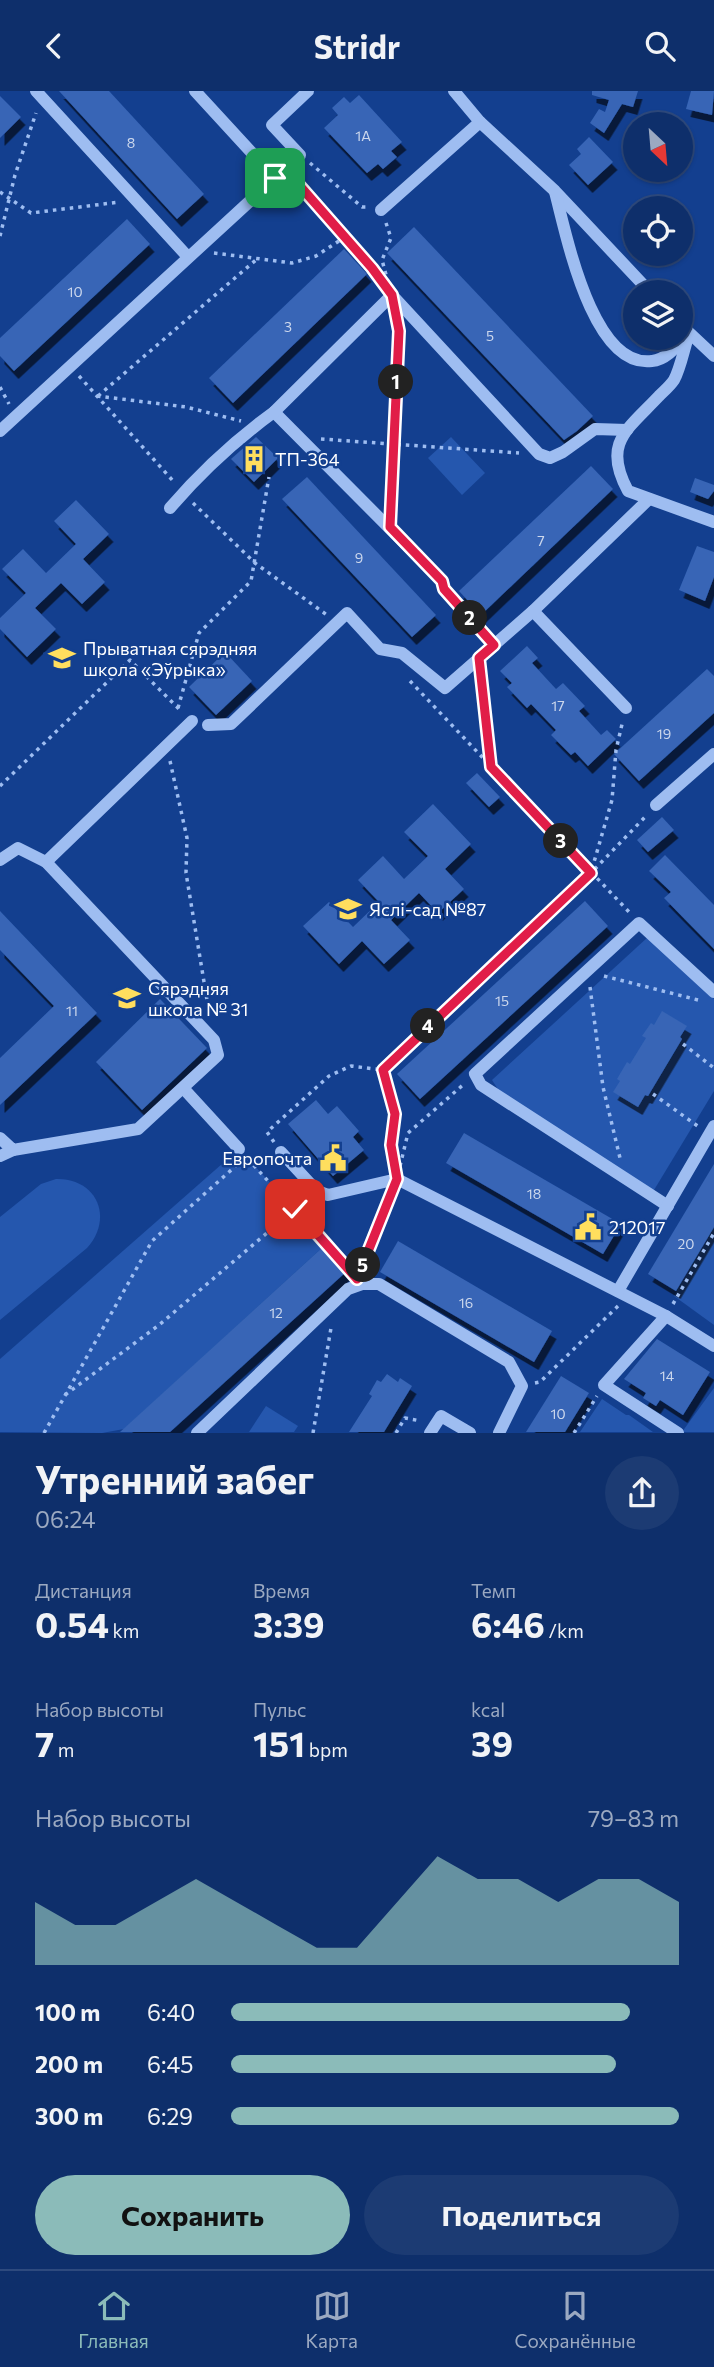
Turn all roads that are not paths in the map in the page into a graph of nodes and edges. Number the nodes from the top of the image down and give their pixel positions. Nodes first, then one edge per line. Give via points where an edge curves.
1 (195, 91) edge
2 (308, 91) edge
3 (454, 91) edge
4 (39, 94) edge
5 (480, 122) junction
6 (275, 178) junction
7 (555, 191) junction
8 (381, 210) road end
9 (192, 254) junction
10 (639, 280) edge
11 (693, 336) edge
12 (671, 350) edge
13 (680, 350) edge
14 (714, 356) edge
15 (274, 412) junction
16 (627, 430) junction
17 (0, 431) edge
18 (649, 499) junction
19 (170, 508) dead end
20 (714, 522) edge
21 (442, 581) road end
22 (533, 611) junction
23 (626, 708) road end
24 (192, 721) road end
25 (208, 725) dead end
26 (714, 754) edge
27 (656, 805) road end
28 (0, 860) edge
29 (46, 862) junction
30 (714, 992) edge
31 (184, 1089) junction
32 (712, 1131) edge
33 (0, 1138) edge
34 (239, 1149) dead end
35 (13, 1150) junction
36 (281, 1152) road end
37 (0, 1156) edge
38 (668, 1206) junction
39 (623, 1294) junction
40 (666, 1316) junction
41 (714, 1346) edge
42 (432, 1428) edge
43 (197, 1433) edge
44 (470, 1433) edge
45 (499, 1433) edge
46 (678, 1433) edge

1 - 6 street
2 - 6 street via 272,125 300,155
3 - 5 street
4 - 9 street
5 - 7 street
5 - 8 street
6 - 9 street
7 - 10 street
7 - 12 street via 577,275 610,340 635,360 652,362
9 - 17 street
11 - 14 street
13 - 16 street via 673,381
15 - 16 street via 392,295 539,454 550,458 595,429
15 - 19 street
15 - 21 street
16 - 18 street via 617,447 618,473 628,491
18 - 20 street
18 - 22 street
22 - 23 street
22 - 25 street via 445,688 402,653 380,649 347,613 231,724
24 - 29 street
26 - 27 street
28 - 29 street via 19,848
29 - 31 street via 214,1040 218,1055
30 - 38 street via 639,923 475,1074 481,1084
31 - 34 street
31 - 35 street via 138,1129
32 - 38 street
33 - 35 street
35 - 37 street
36 - 39 street via 317,1191 328,1195 397,1179
38 - 39 street
39 - 40 street
40 - 41 street
40 - 46 street via 604,1385
42 - 44 street via 441,1416
43 - 45 street via 348,1289 379,1283 509,1362 522,1386

